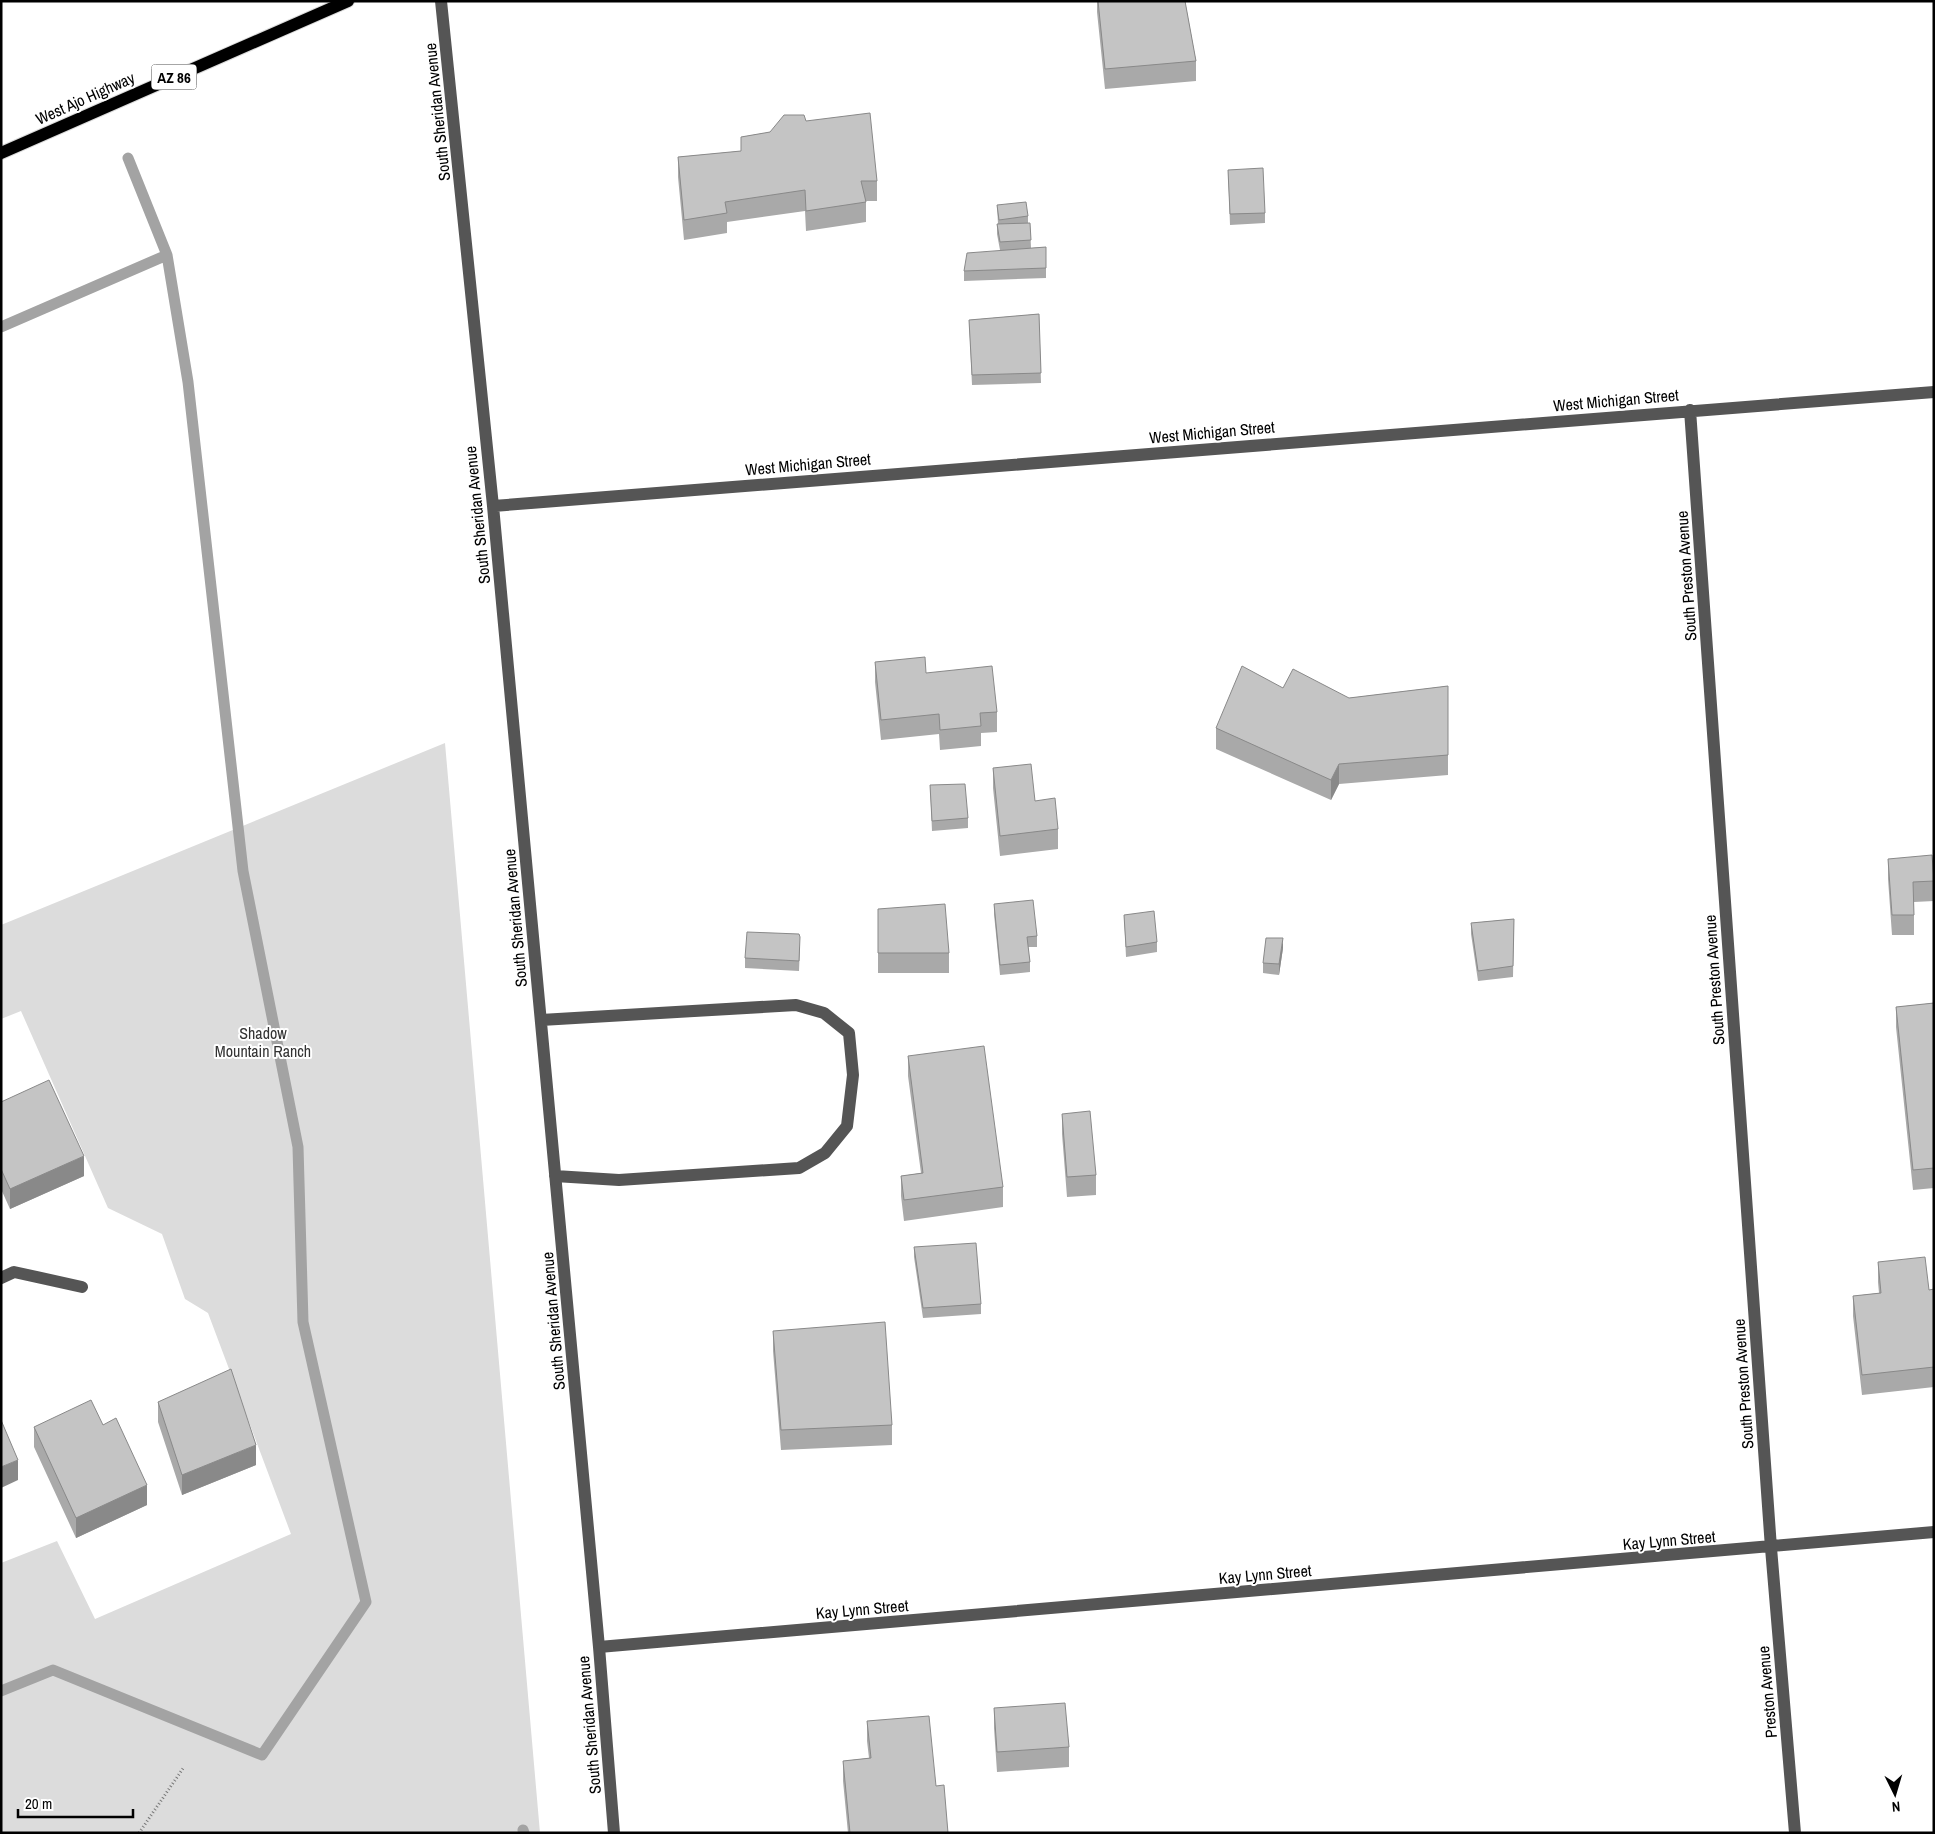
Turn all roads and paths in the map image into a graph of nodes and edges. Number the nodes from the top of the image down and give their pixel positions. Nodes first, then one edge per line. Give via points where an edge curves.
1 (348, 1) edge
2 (441, 1) edge
3 (1, 153) edge
4 (1934, 392) edge
5 (1690, 410) junction
6 (493, 506) junction
7 (541, 1020) junction
8 (556, 1176) junction
9 (1, 1278) edge
10 (82, 1287) dead end
11 (1934, 1532) edge
12 (1771, 1548) junction
13 (600, 1647) junction
14 (184, 1767) dead end
15 (139, 1833) edge
16 (614, 1833) edge
17 (1795, 1833) edge

1 - 3 main road, West Ajo Highway / AZ 86
2 - 6 street, South Sheridan Avenue
4 - 5 street, West Michigan Street
5 - 6 street, West Michigan Street
5 - 12 street, South Preston Avenue
6 - 7 street, South Sheridan Avenue
7 - 8 street, South Sheridan Avenue
7 - 8 street via 796,1005 824,1013 850,1033 853,1075 847,1126 825,1153 799,1168 619,1180
8 - 13 street, South Sheridan Avenue
9 - 10 street via 14,1272
11 - 12 street, Kay Lynn Street
12 - 13 street, Kay Lynn Street
12 - 17 street, Preston Avenue
13 - 16 street, South Sheridan Avenue
14 - 15 path

